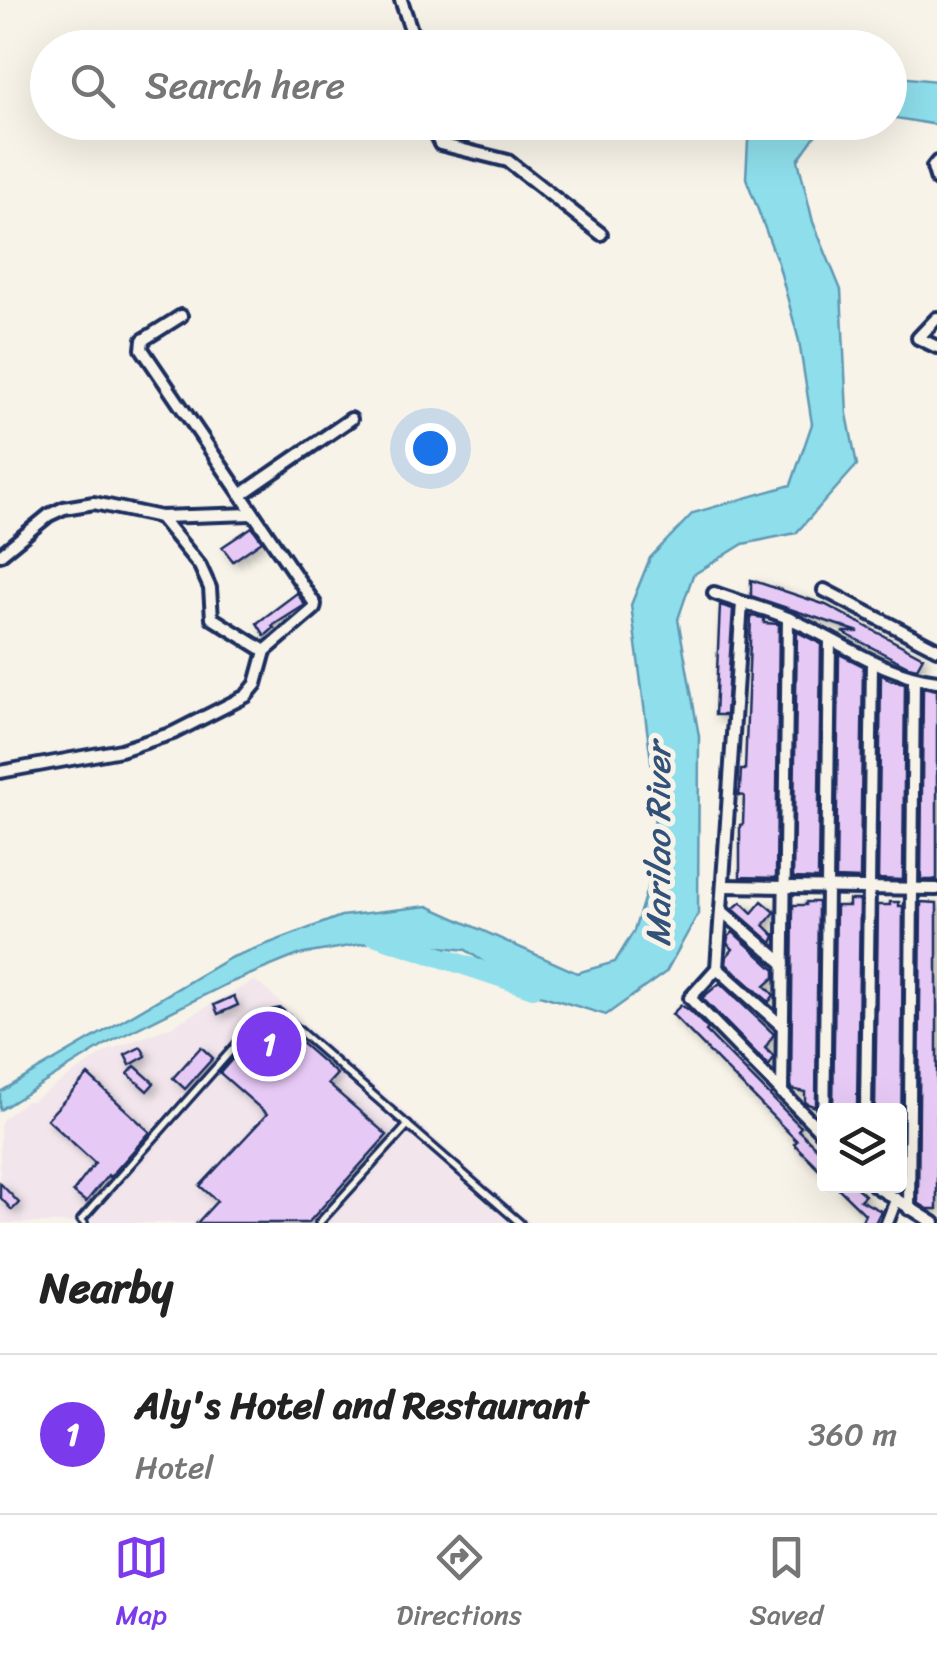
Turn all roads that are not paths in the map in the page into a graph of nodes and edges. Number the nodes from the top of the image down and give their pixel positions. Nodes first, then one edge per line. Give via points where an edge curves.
1 (400, 0) edge
2 (411, 30) edge
3 (438, 140) edge
4 (937, 162) edge
5 (937, 180) edge
6 (601, 234) dead end
7 (181, 316) dead end
8 (937, 318) edge
9 (937, 347) edge
10 (351, 419) dead end
11 (242, 494) junction
12 (252, 514) junction
13 (160, 517) junction
14 (0, 555) edge
15 (824, 590) dead end
16 (714, 594) dead end
17 (742, 603) junction
18 (788, 618) junction
19 (830, 640) junction
20 (937, 649) edge
21 (265, 650) junction
22 (872, 663) junction
23 (914, 678) junction
24 (937, 680) edge
25 (0, 772) edge
26 (724, 886) junction
27 (783, 887) junction
28 (826, 888) junction
29 (868, 888) junction
30 (937, 889) edge
31 (914, 890) junction
32 (723, 912) junction
33 (784, 964) junction
34 (716, 968) junction
35 (782, 1026) junction
36 (782, 1094) junction
37 (824, 1103) edge
38 (866, 1103) edge
39 (409, 1124) junction
40 (817, 1128) edge
41 (886, 1193) edge
42 (896, 1200) junction
43 (909, 1208) junction
44 (84, 1223) edge
45 (320, 1223) edge
46 (520, 1223) edge
47 (887, 1223) edge
48 (934, 1223) edge

1 - 2 street
3 - 6 street via 447,148 508,161
4 - 5 street
7 - 11 street via 142,340 142,349
8 - 9 street via 918,338
10 - 11 street
11 - 12 street
12 - 13 street
12 - 21 street via 315,604
13 - 14 street via 94,502 64,508
13 - 21 street via 200,566 212,618
15 - 20 street
16 - 17 street
17 - 18 street
17 - 26 street
18 - 19 street
18 - 27 street
19 - 22 street
19 - 28 street
21 - 25 street via 252,690 173,733
22 - 23 street
22 - 29 street
23 - 24 street
23 - 31 street
26 - 27 street
26 - 32 street
27 - 28 street
27 - 33 street
28 - 29 street
28 - 37 street
29 - 31 street
29 - 38 street
30 - 31 street
31 - 43 street
32 - 33 street
32 - 34 street
33 - 35 street
34 - 35 street
34 - 36 street via 690,998
35 - 36 street
36 - 40 street
39 - 44 lane via 279,1013 270,1013
39 - 45 lane
39 - 46 lane
41 - 42 street
42 - 43 street
42 - 47 street
43 - 48 street

